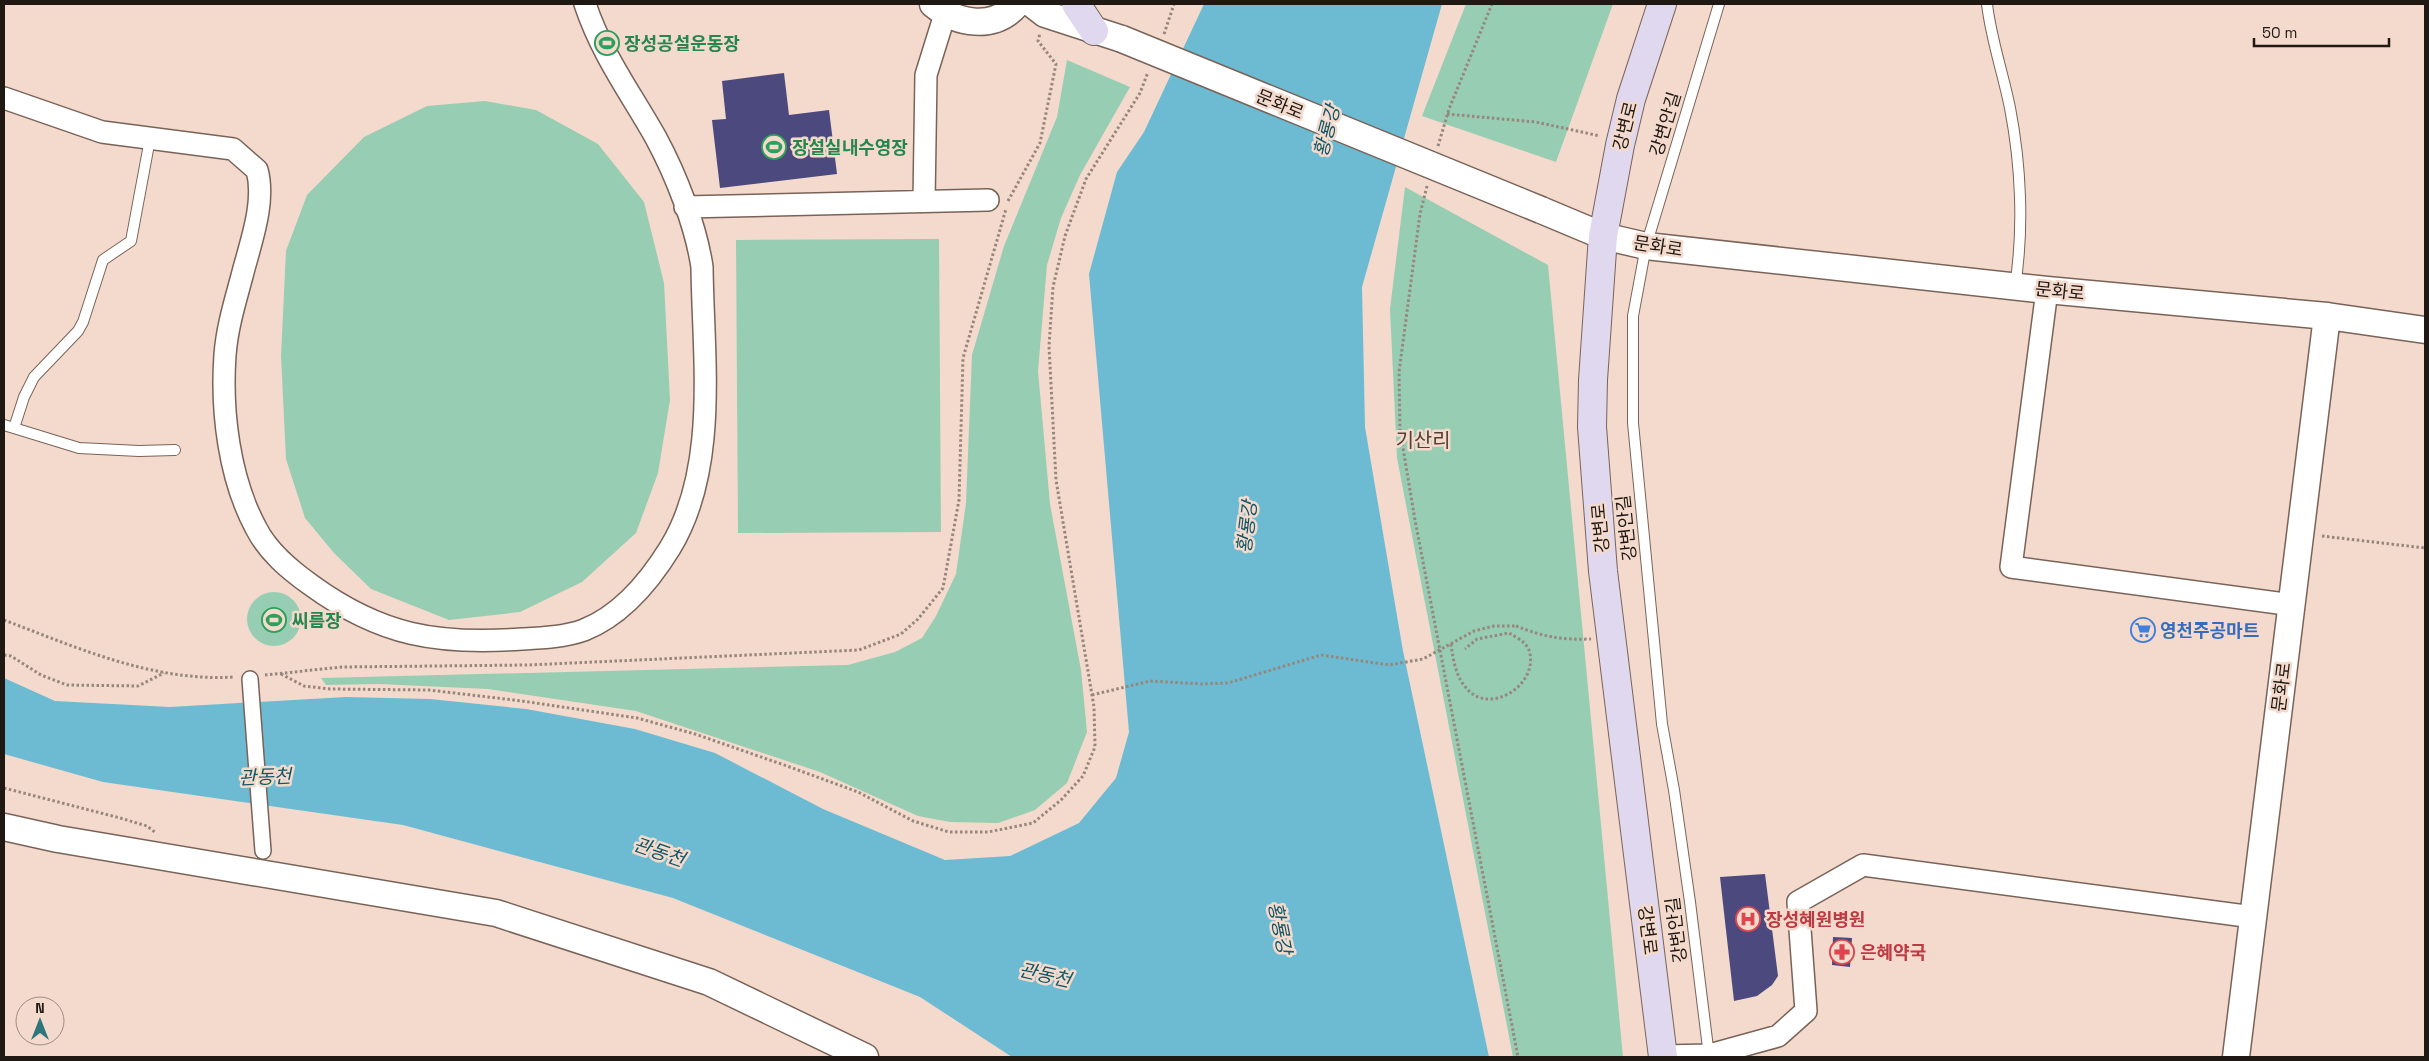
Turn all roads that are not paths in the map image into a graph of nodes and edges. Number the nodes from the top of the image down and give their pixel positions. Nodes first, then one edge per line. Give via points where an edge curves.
1 (585, 4) edge
2 (1017, 4) edge
3 (1032, 4) edge
4 (1076, 4) edge
5 (1662, 4) edge
6 (1719, 4) edge
7 (1987, 4) edge
8 (939, 9) edge
9 (1094, 31) junction
10 (4, 98) edge
11 (150, 139) junction
12 (988, 200) dead end
13 (924, 201) junction
14 (685, 207) junction
15 (1602, 236) junction
16 (1646, 246) junction
17 (2015, 286) junction
18 (2047, 290) junction
19 (2327, 316) junction
20 (2425, 330) edge
21 (9, 426) edge
22 (175, 450) dead end
23 (2292, 605) junction
24 (250, 679) dead end
25 (4, 827) edge
26 (263, 851) dead end
27 (2253, 918) junction
28 (1709, 1056) edge
29 (865, 1057) edge
30 (1663, 1057) edge
31 (2236, 1057) edge

1 - 14 street via 596,36 657,140
2 - 8 street via 998,18 980,23 962,21
3 - 9 street, 문화로 via 1045,14
4 - 9 main road
5 - 15 main road, 강변로 via 1631,99
6 - 16 lane, 강변안길
7 - 17 lane via 2010,109 2019,185 2020,253
8 - 13 street via 926,75
9 - 15 street, 문화로, bridge
10 - 11 street via 78,126
11 - 14 street via 232,149 257,170 261,196 225,353 233,461 240,491 257,531 285,564 329,598 365,619 442,640 473,642 546,638 583,630 612,615 635,595 671,546 692,494 704,447 702,267
11 - 21 lane via 131,241 103,260 84,322 34,377
12 - 13 street
13 - 14 street
15 - 16 street, 문화로
15 - 30 main road, 강변로 via 1592,426 1603,571
16 - 17 street, 문화로
16 - 28 lane, 강변안길 via 1633,316 1633,423 1662,724 1678,818
17 - 18 street, 문화로
18 - 19 street, 문화로
18 - 23 street via 2011,567
19 - 20 street, 문화로
19 - 23 street, 문화로
21 - 22 lane via 79,448
23 - 27 street, 문화로
24 - 26 street
25 - 29 street via 58,840 496,913 709,982
27 - 28 street via 1863,865 1798,902 1806,1011 1778,1036
27 - 31 street, 문화로
28 - 30 street

